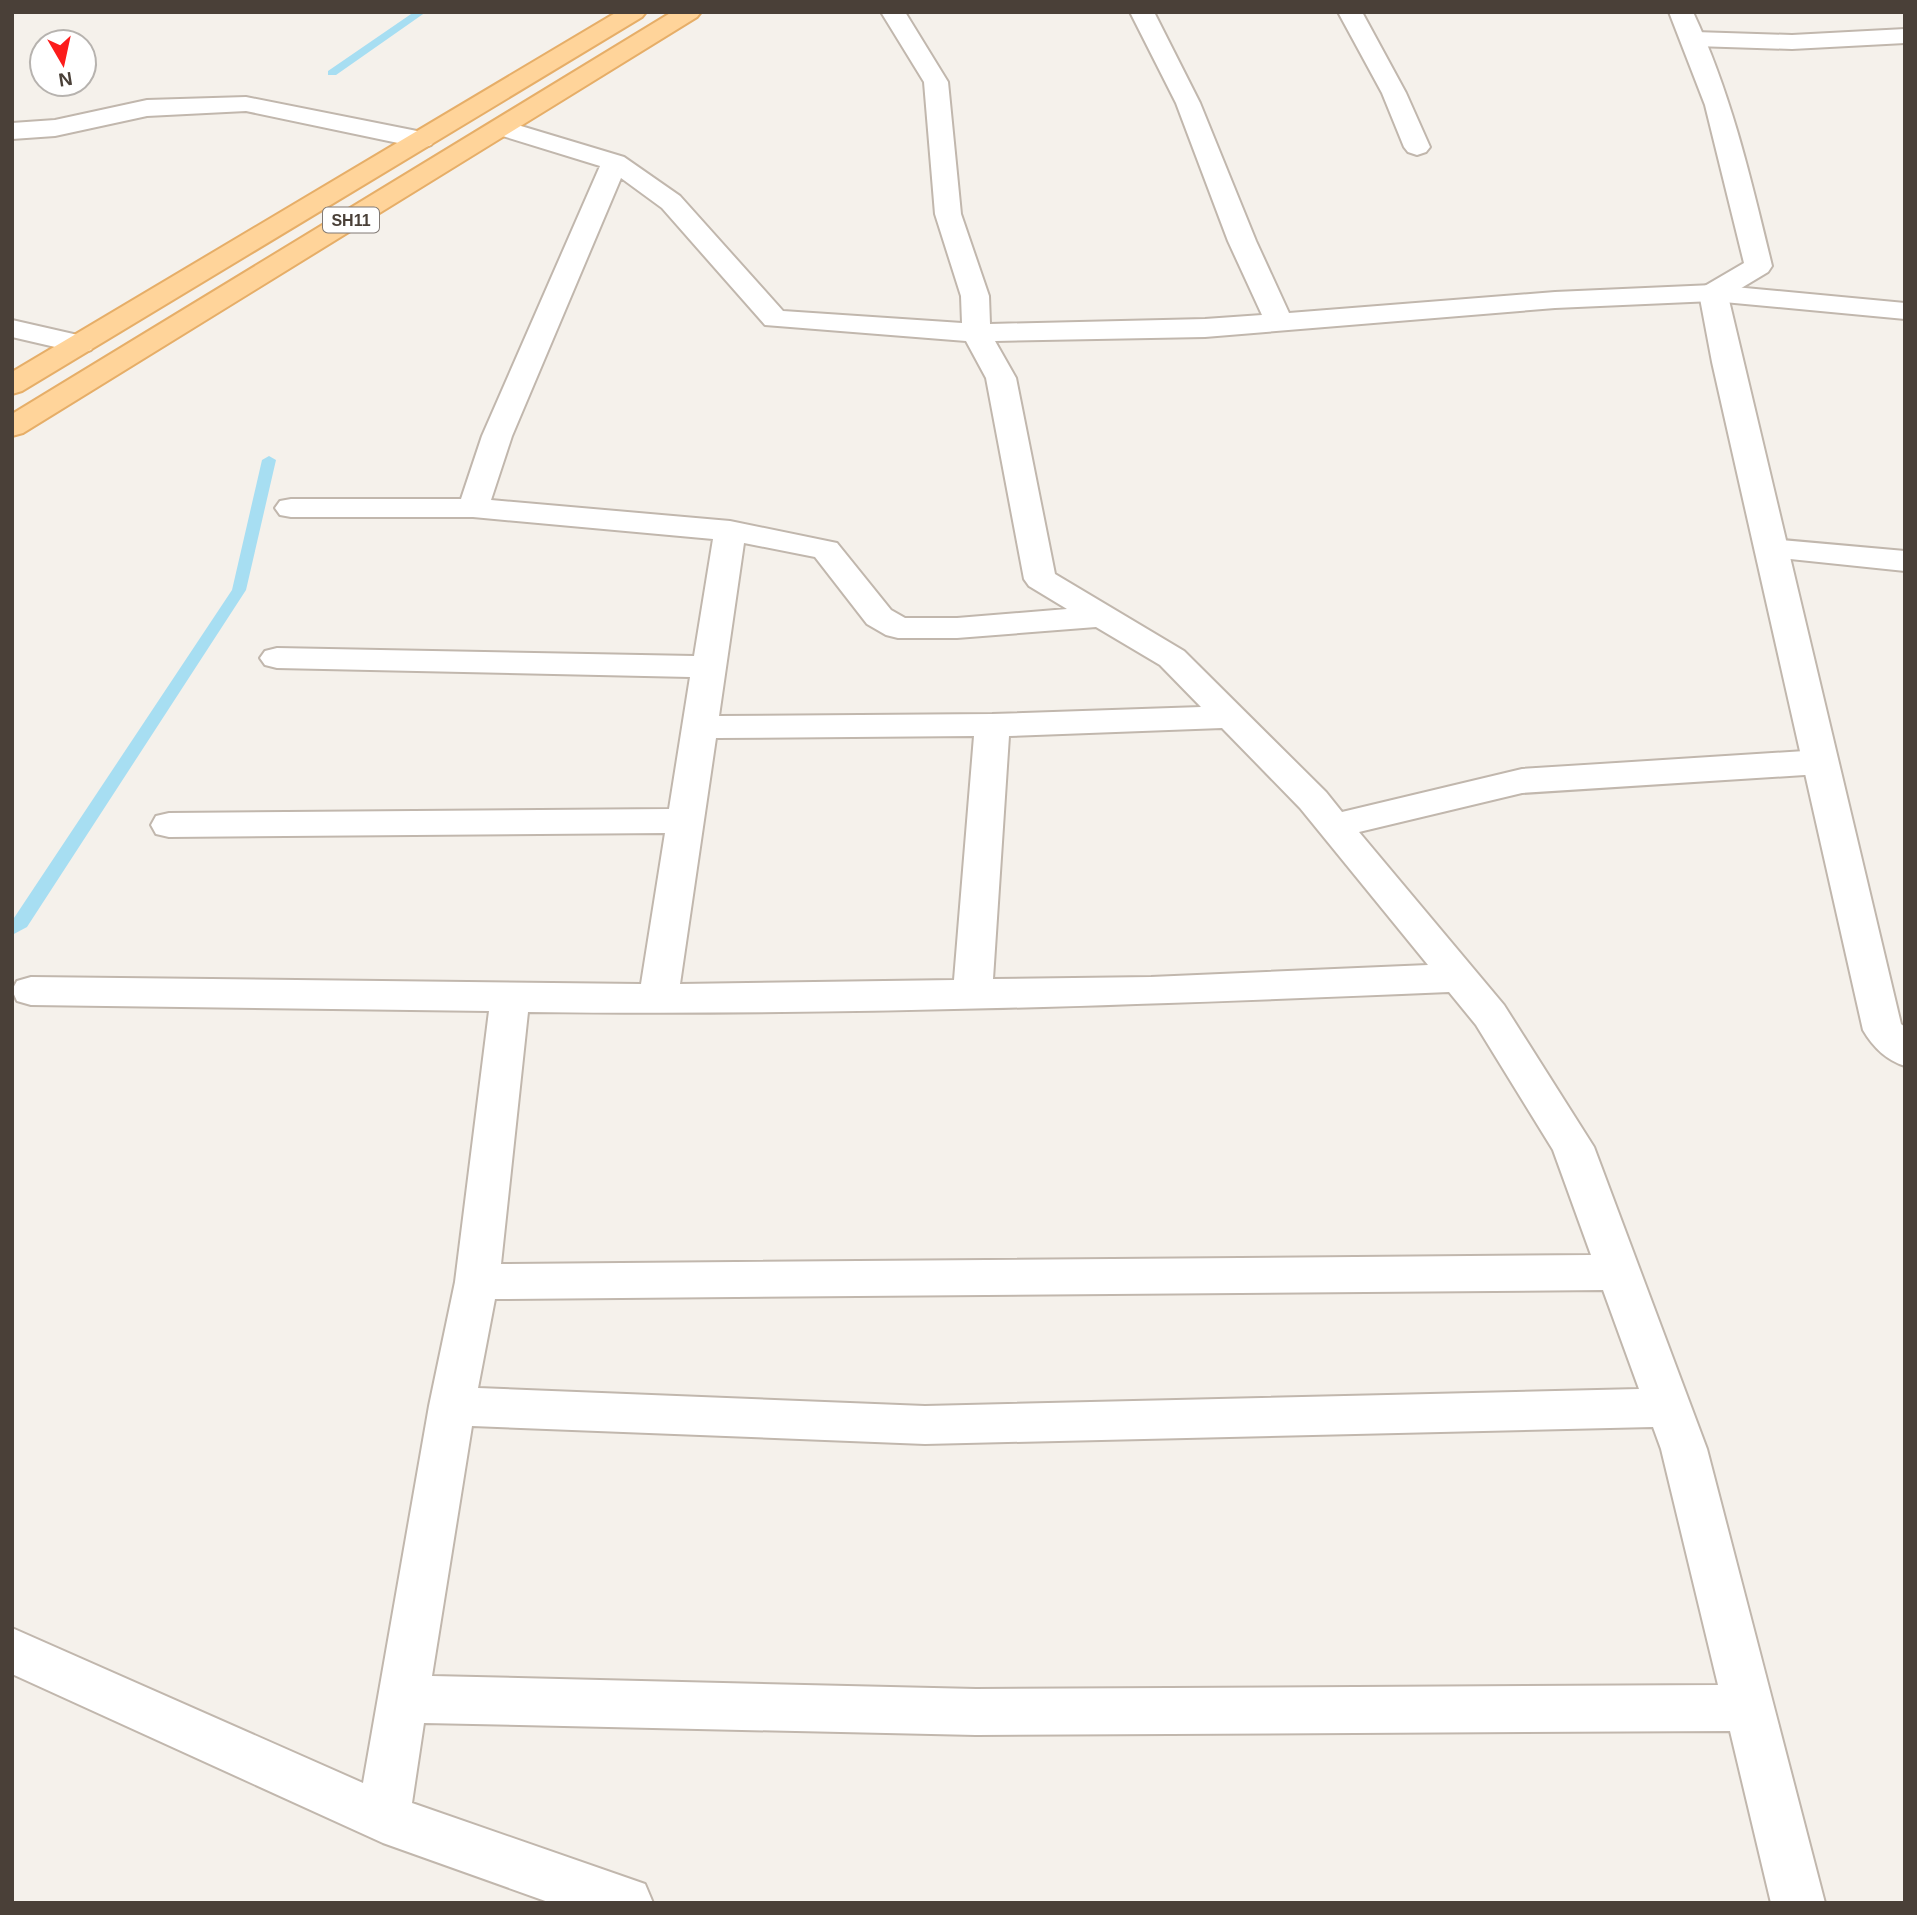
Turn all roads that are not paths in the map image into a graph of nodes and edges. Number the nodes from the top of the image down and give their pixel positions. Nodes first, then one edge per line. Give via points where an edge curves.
1 (634, 12) edge
2 (689, 12) edge
3 (893, 12) edge
4 (1142, 12) edge
5 (1350, 12) edge
6 (1688, 25) edge
7 (1905, 36) edge
8 (502, 128) junction
9 (12, 131) edge
10 (422, 140) junction
11 (1417, 147) dead end
12 (615, 162) junction
13 (1713, 293) junction
14 (1905, 311) edge
15 (1279, 322) junction
16 (12, 328) edge
17 (976, 333) junction
18 (81, 345) junction
19 (12, 385) edge
20 (12, 428) edge
21 (291, 508) dead end
22 (473, 508) junction
23 (730, 531) junction
24 (1771, 550) junction
25 (1905, 561) edge
26 (1102, 616) junction
27 (276, 658) dead end
28 (709, 667) junction
29 (1231, 717) junction
30 (992, 725) junction
31 (699, 727) junction
32 (1820, 762) junction
33 (685, 821) junction
34 (169, 825) dead end
35 (1334, 825) junction
36 (1459, 978) junction
37 (31, 991) dead end
38 (972, 994) junction
39 (510, 998) junction
40 (659, 999) junction
41 (1905, 1051) edge
42 (1620, 1272) junction
43 (477, 1282) junction
44 (452, 1406) junction
45 (1669, 1406) junction
46 (12, 1650) edge
47 (401, 1699) junction
48 (1750, 1708) junction
49 (383, 1818) junction
50 (626, 1903) edge
51 (1798, 1903) edge

1 - 10 main road, SH11
2 - 8 main road, SH11
3 - 17 street via 936,82 948,214 975,296
4 - 15 street via 1188,103
5 - 11 street
6 - 7 street
6 - 13 street via 1731,150 1758,266
8 - 12 street
8 - 20 main road, SH11
9 - 10 street via 55,128 147,108 246,104
10 - 18 main road, SH11
12 - 17 street via 671,202 775,319
12 - 22 street via 497,436
13 - 14 street
13 - 15 street via 1555,300
13 - 24 street
15 - 17 street
16 - 18 street
17 - 26 street via 1001,378 1040,579
18 - 19 main road, SH11
21 - 22 street
22 - 23 street
23 - 26 street via 826,550 879,617 898,628
23 - 28 street
24 - 25 street
24 - 32 street
26 - 29 street via 1172,658
27 - 28 street
28 - 31 street
29 - 30 street
29 - 35 street
30 - 31 street
30 - 38 street
31 - 33 street
32 - 35 street via 1522,781
32 - 41 street via 1883,1030
33 - 34 street
33 - 40 street
35 - 36 street
36 - 38 street
36 - 42 street via 1490,1015 1573,1147
37 - 39 street
38 - 40 street
39 - 40 street
39 - 43 street
42 - 43 street
42 - 45 street
43 - 44 street
44 - 45 street via 925,1425
44 - 47 street
45 - 48 street
46 - 49 street
47 - 48 street via 976,1712
47 - 49 street
48 - 51 street
49 - 50 street

